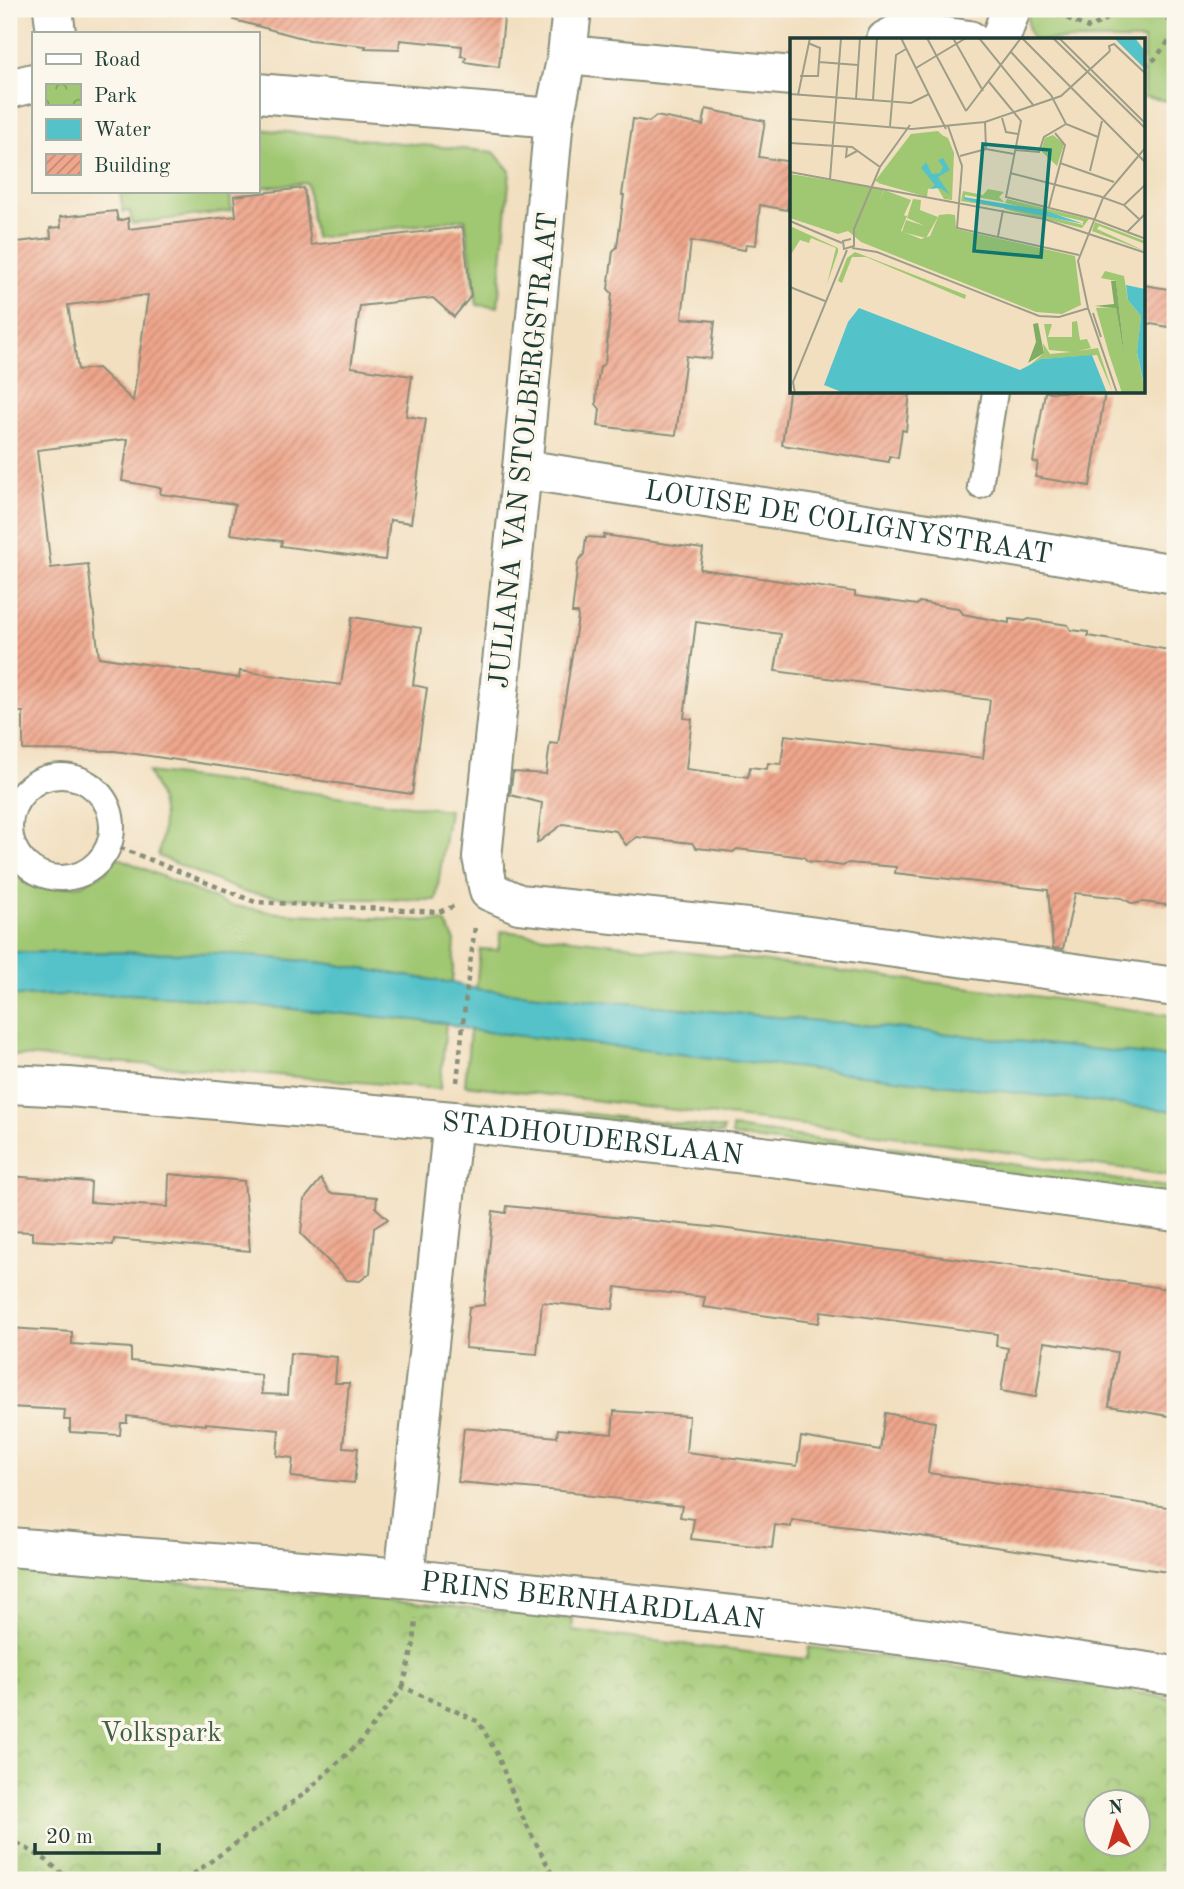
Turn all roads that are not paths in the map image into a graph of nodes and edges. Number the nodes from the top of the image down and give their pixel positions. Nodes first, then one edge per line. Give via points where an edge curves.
1 (53, 9) edge
2 (572, 9) edge
3 (1011, 9) edge
4 (56, 32) edge
5 (890, 38) edge
6 (954, 38) edge
7 (1001, 38) edge
8 (567, 55) junction
9 (790, 76) edge
10 (32, 83) edge
11 (9, 89) edge
12 (259, 93) edge
13 (554, 117) junction
14 (995, 394) edge
15 (522, 469) junction
16 (980, 486) dead end
17 (1175, 574) edge
18 (10, 839) edge
19 (1175, 987) edge
20 (9, 1084) edge
21 (453, 1121) junction
22 (1175, 1212) edge
23 (9, 1547) edge
24 (404, 1578) junction
25 (1175, 1676) edge

1 - 4 street
2 - 8 street, JULIANA VAN STOLBERGSTRAAT
3 - 7 street
5 - 6 street via 903,31
8 - 9 street
8 - 13 street, JULIANA VAN STOLBERGSTRAAT
10 - 11 street
12 - 13 street
13 - 15 street, JULIANA VAN STOLBERGSTRAAT
14 - 16 lane
15 - 17 street, LOUISE DE COLIGNYSTRAAT
15 - 19 street, JULIANA VAN STOLBERGSTRAAT via 482,857 489,891 519,904 766,930
18 - 18 lane via 10,819 17,800 49,777 69,776 88,783 103,797 111,815 111,844 105,856 73,877 53,878 34,871 19,857
20 - 21 street, STADHOUDERSLAAN
21 - 22 street, STADHOUDERSLAAN via 788,1159
21 - 24 street
23 - 24 street, PRINS BERNHARDLAAN
24 - 25 street, PRINS BERNHARDLAAN via 871,1631

